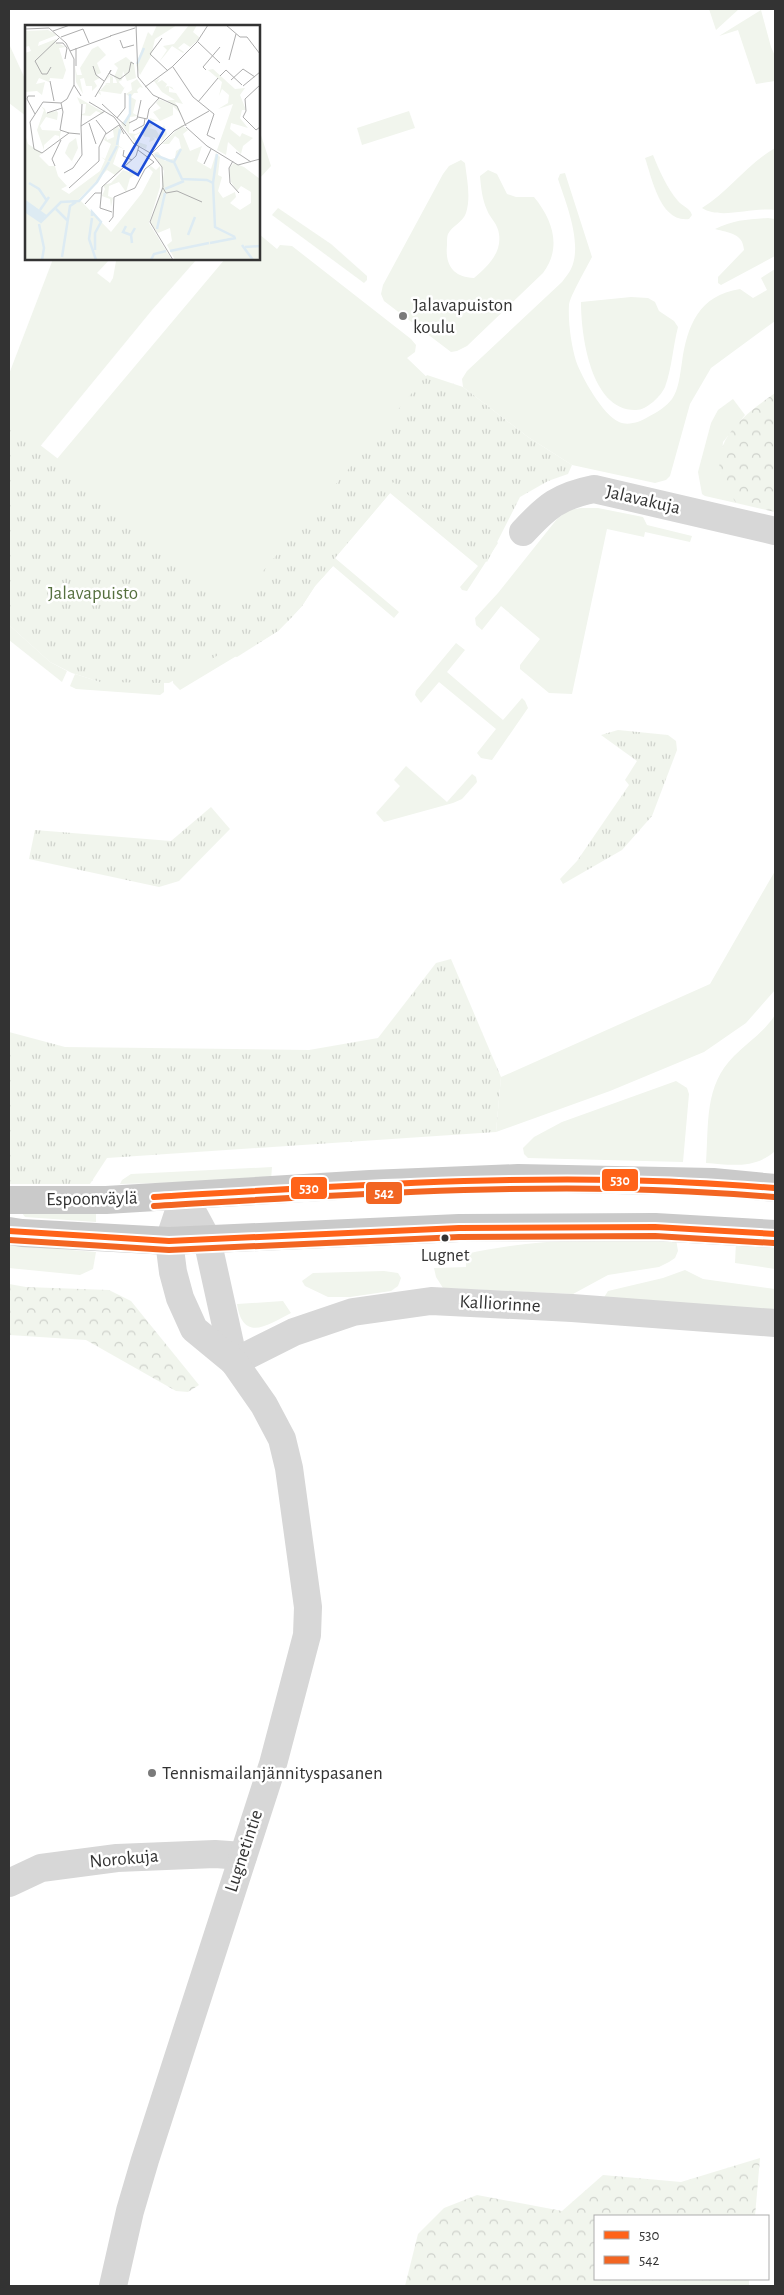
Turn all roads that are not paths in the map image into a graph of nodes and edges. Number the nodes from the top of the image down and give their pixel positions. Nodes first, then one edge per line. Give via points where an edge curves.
1 (775, 531) edge
2 (524, 532) dead end
3 (775, 1188) edge
4 (184, 1196) junction
5 (9, 1200) edge
6 (9, 1231) edge
7 (775, 1234) edge
8 (207, 1239) junction
9 (169, 1241) junction
10 (775, 1323) edge
11 (234, 1362) junction
12 (243, 1856) junction
13 (9, 1883) edge
14 (113, 2286) edge

1 - 2 street, Jalavakuja via 594,490 568,494 542,511
3 - 4 main road, Espoonväylä via 713,1182 518,1178
4 - 5 main road, Espoonväylä
4 - 8 street, Lugnetintie
4 - 9 street, Lugnetintie
6 - 9 main road, Espoonväylä
7 - 8 main road, Espoonväylä via 655,1227 459,1228
8 - 9 main road, Espoonväylä
8 - 11 street, Lugnetintie
9 - 11 street, Lugnetintie via 180,1298 194,1329
10 - 11 street, Kalliorinne via 431,1300 353,1312 294,1332
11 - 12 street, Lugnetintie via 264,1405 282,1439 308,1607 307,1635 287,1712
12 - 13 street, Norokuja via 117,1858 41,1868
12 - 14 street, Lugnetintie via 145,2160

